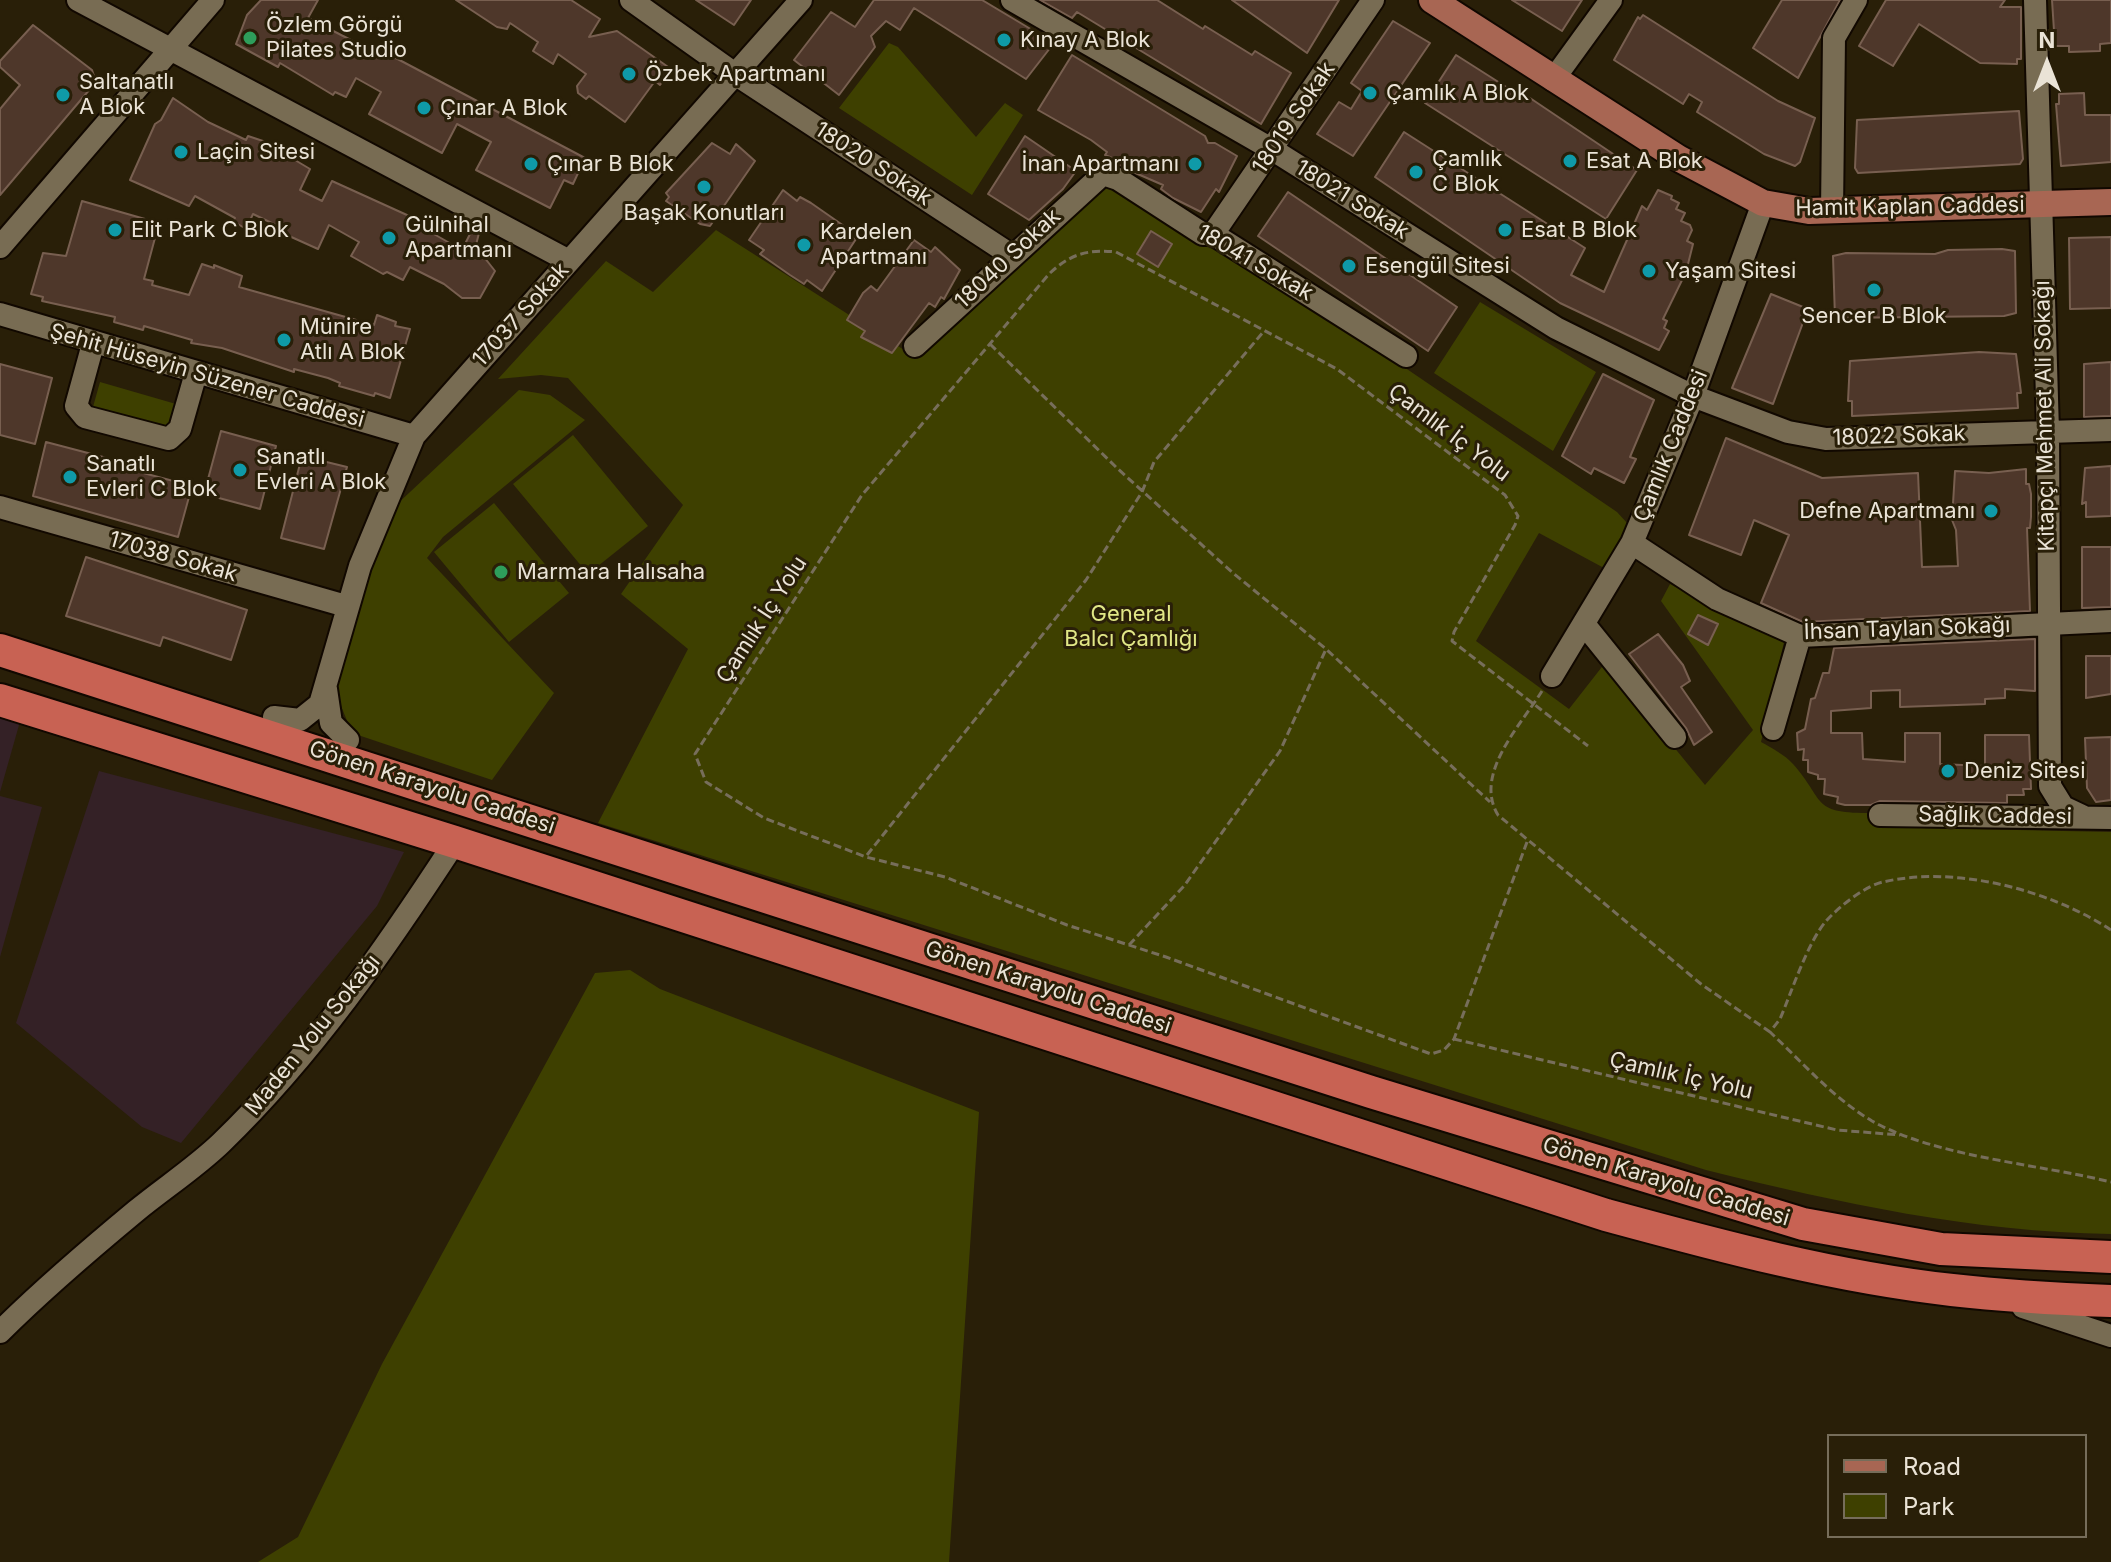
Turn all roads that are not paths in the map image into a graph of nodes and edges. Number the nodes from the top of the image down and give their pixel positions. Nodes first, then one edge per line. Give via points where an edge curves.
1 (78, 0) edge
2 (213, 0) edge
3 (631, 0) edge
4 (801, 0) edge
5 (1012, 0) edge
6 (1373, 0) edge
7 (1432, 0) edge
8 (1611, 0) edge
9 (1856, 0) edge
10 (2035, 0) edge
11 (168, 50) junction
12 (735, 74) junction
13 (1553, 80) junction
14 (1273, 150) junction
15 (1103, 174) joint
16 (2111, 202) edge
17 (1763, 203) junction
18 (2040, 204) junction
19 (1832, 211) junction
20 (1213, 234) junction
21 (0, 247) edge
22 (1011, 255) junction
23 (569, 261) junction
24 (0, 314) edge
25 (93, 344) junction
26 (915, 346) dead end
27 (1406, 356) dead end
28 (196, 373) junction
29 (1693, 396) junction
30 (2111, 430) edge
31 (2048, 431) junction
32 (414, 436) junction
33 (0, 507) edge
34 (1629, 548) junction
35 (346, 606) junction
36 (2111, 621) edge
37 (1584, 624) junction
38 (2047, 624) junction
39 (0, 631) edge
40 (1800, 636) junction
41 (0, 650) edge
42 (1552, 676) road end
43 (326, 681) junction
44 (0, 700) edge
45 (274, 717) junction
46 (1773, 729) dead end
47 (1675, 737) dead end
48 (348, 740) junction
49 (433, 788) junction
50 (1880, 815) dead end
51 (2082, 816) junction
52 (2111, 818) edge
53 (455, 842) junction
54 (612, 846) junction
55 (886, 935) junction
56 (2111, 1257) edge
57 (1952, 1290) junction
58 (2111, 1301) edge
59 (0, 1332) edge
60 (2111, 1336) edge

1 - 11 street
2 - 11 street
3 - 12 street, 18020 Sokak
4 - 12 street, 17037 Sokak
5 - 14 street, 18021 Sokak
6 - 14 street, 18019 Sokak
7 - 13 main road, Hamit Kaplan Caddesi
8 - 13 street
9 - 19 street via 1834,38
10 - 18 street, Kitapçı Mehmet Ali Sokağı
11 - 21 street
11 - 23 street
12 - 22 street, 18020 Sokak
12 - 23 street, 17037 Sokak
13 - 17 main road, Hamit Kaplan Caddesi via 1678,158
14 - 20 street, 18019 Sokak
14 - 29 street, 18021 Sokak via 1556,328
15 - 20 street, 18041 Sokak via 1203,234
15 - 22 street, 18040 Sokak
16 - 18 main road, Hamit Kaplan Caddesi
17 - 19 main road, Hamit Kaplan Caddesi
17 - 29 street, Çamlık Caddesi
18 - 19 main road, Hamit Kaplan Caddesi
18 - 31 street, Kitapçı Mehmet Ali Sokağı
20 - 27 street, 18041 Sokak
22 - 26 street, 18040 Sokak
23 - 32 street, 17037 Sokak
24 - 25 street, Şehit Hüseyin Süzener Caddesi
25 - 28 street, Şehit Hüseyin Süzener Caddesi
25 - 28 street via 76,406 85,417 169,439 180,429
28 - 32 street, Şehit Hüseyin Süzener Caddesi
29 - 31 street, 18022 Sokak via 1788,432 1826,439
29 - 34 street, Çamlık Caddesi
30 - 31 street, 18022 Sokak
31 - 38 street, Kitapçı Mehmet Ali Sokağı
32 - 35 street, 17037 Sokak
33 - 35 street, 17038 Sokak
34 - 37 street, Çamlık Caddesi
34 - 40 street, İhsan Taylan Sokağı via 1737,610
35 - 43 street, 17037 Sokak
36 - 38 street, İhsan Taylan Sokağı
37 - 42 street, Çamlık Caddesi
37 - 47 street
38 - 40 street, İhsan Taylan Sokağı
38 - 51 street, Kitapçı Mehmet Ali Sokağı via 2050,786 2063,807
39 - 45 highway
40 - 46 street
41 - 49 highway, Gönen Karayolu Caddesi
43 - 45 street via 320,704 308,717
43 - 48 street via 328,715
44 - 53 highway, Gönen Karayolu Caddesi
45 - 48 highway
48 - 54 highway via 537,805
49 - 53 highway via 463,811
49 - 54 highway, Gönen Karayolu Caddesi
50 - 51 street, Sağlık Caddesi
51 - 52 street, Sağlık Caddesi
53 - 55 highway via 466,828 486,824 803,922
53 - 57 highway, Gönen Karayolu Caddesi via 1606,1215 1748,1253
53 - 59 street, Maden Yolu Sokağı via 395,934 257,1107
54 - 55 highway, Gönen Karayolu Caddesi
55 - 56 highway, Gönen Karayolu Caddesi via 1803,1224 1941,1249
57 - 58 highway, Gönen Karayolu Caddesi
57 - 60 street via 2051,1314

